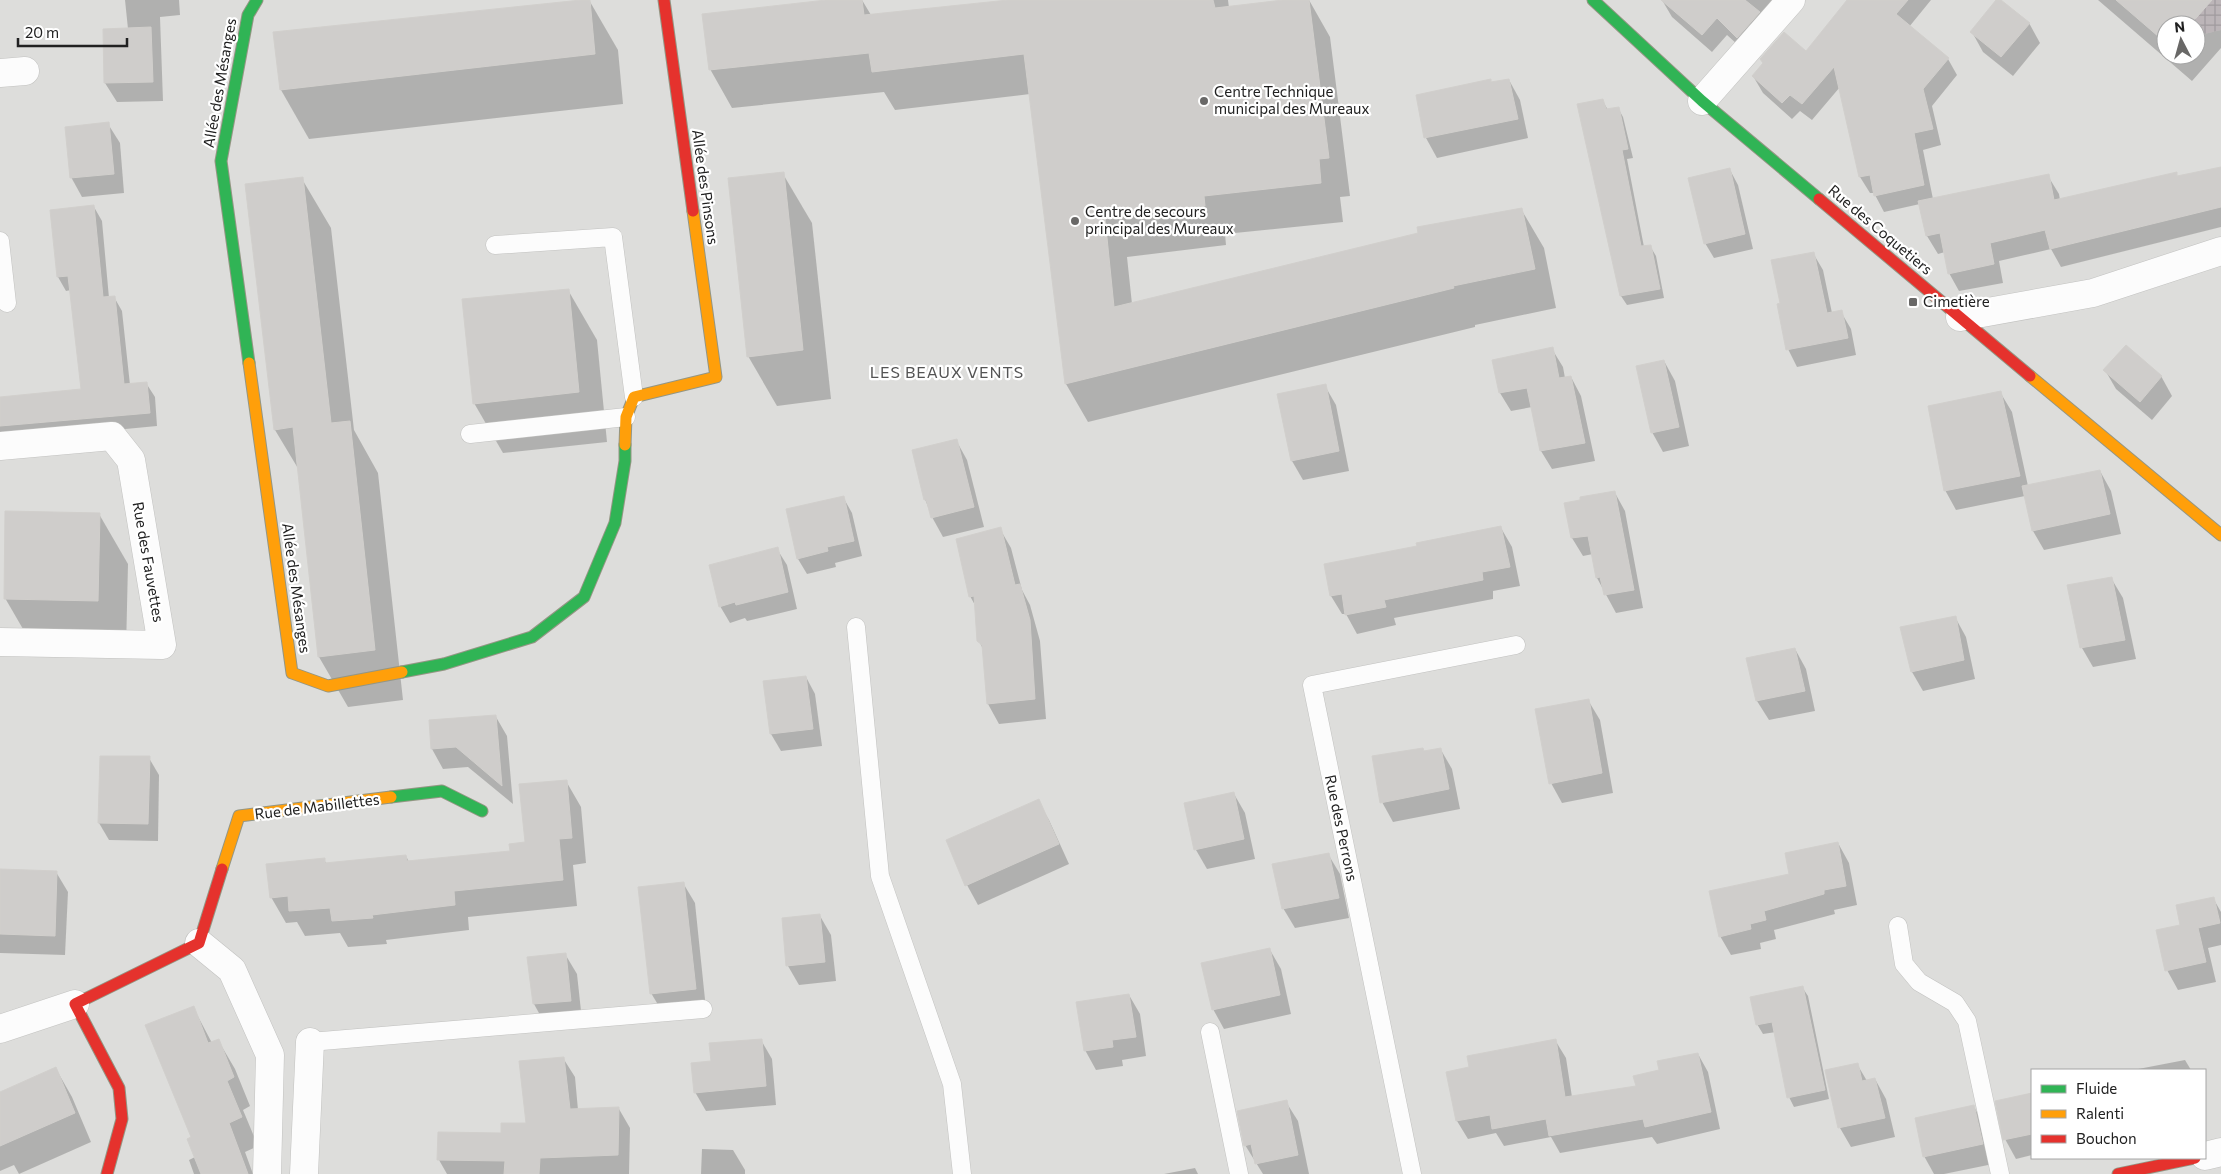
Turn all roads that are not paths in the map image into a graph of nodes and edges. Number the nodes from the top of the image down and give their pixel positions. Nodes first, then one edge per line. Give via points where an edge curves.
1 (257, 0) edge
2 (664, 0) edge
3 (1593, 0) edge
4 (1791, 0) edge
5 (1702, 101) junction
6 (0, 241) edge
7 (495, 245) dead end
8 (2221, 251) edge
9 (7, 303) dead end
10 (1960, 317) junction
11 (634, 397) junction
12 (626, 417) junction
13 (470, 434) dead end
14 (0, 446) edge
15 (2221, 535) edge
16 (856, 627) dead end
17 (0, 642) edge
18 (1516, 644) dead end
19 (482, 811) dead end
20 (1898, 926) dead end
21 (199, 943) junction
22 (76, 1004) junction
23 (704, 1009) dead end
24 (0, 1029) edge
25 (1210, 1032) dead end
26 (310, 1042) joint
27 (2221, 1152) edge
28 (2206, 1156) edge
29 (2190, 1159) edge
30 (108, 1174) edge
31 (267, 1174) edge
32 (304, 1174) edge
33 (962, 1174) edge
34 (1239, 1174) edge
35 (1412, 1174) edge
36 (2000, 1174) edge
37 (2118, 1174) edge

1 - 12 street, Allée des Mésanges via 248,15 222,161 292,673 328,686 444,664 532,637 584,597 615,523 626,461
2 - 11 street, Allée des Pinsons via 716,378
3 - 5 street, Rue des Coquetiers
4 - 5 street
5 - 10 street, Rue des Coquetiers
6 - 9 lane
7 - 11 lane via 613,237
8 - 10 street via 2093,293
10 - 15 street, Rue des Coquetiers
11 - 12 street, Allée des Mésanges
12 - 13 lane
14 - 17 street, Rue des Fauvettes via 112,436 131,460 162,645
16 - 33 lane via 880,876 952,1084
18 - 35 lane, Rue des Perrons via 1312,685
19 - 21 street, Rue de Mabillettes via 442,791 239,816
20 - 36 lane via 1904,964 1919,982 1955,1003 1967,1021
21 - 22 street
21 - 31 street via 232,970 270,1055
22 - 24 street
22 - 30 street via 119,1088 122,1119
23 - 26 lane
25 - 34 lane
26 - 32 street
27 - 28 street
29 - 37 street

